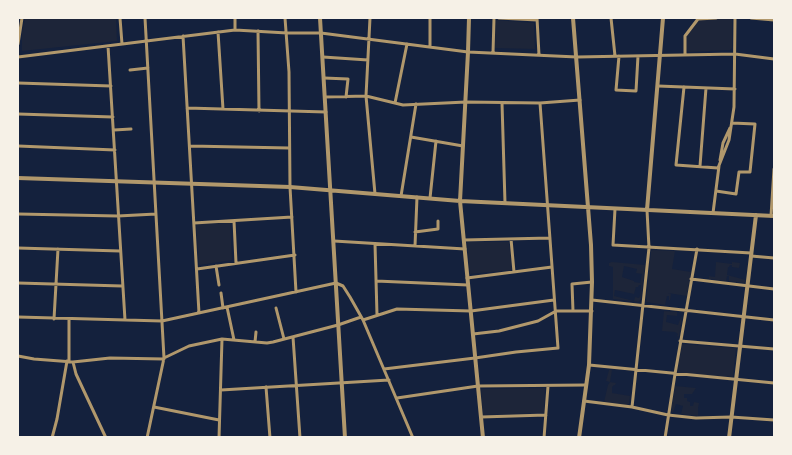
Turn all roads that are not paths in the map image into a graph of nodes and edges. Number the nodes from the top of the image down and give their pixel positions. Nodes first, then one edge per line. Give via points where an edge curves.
1 (22, 18) edge
2 (120, 18) edge
3 (145, 18) edge
4 (235, 18) edge
5 (285, 18) edge
6 (320, 18) edge
7 (370, 18) edge
8 (430, 18) edge
9 (469, 18) edge
10 (494, 18) edge
11 (499, 18) edge
12 (573, 18) edge
13 (611, 18) edge
14 (663, 18) edge
15 (716, 18) edge
16 (735, 18) edge
17 (751, 18) edge
18 (537, 19) edge
19 (774, 20) edge
20 (236, 30) junction
21 (258, 31) junction
22 (218, 32) junction
23 (287, 33) junction
24 (321, 33) junction
25 (184, 36) junction
26 (369, 40) junction
27 (147, 41) junction
28 (18, 44) edge
29 (122, 44) junction
30 (407, 44) junction
31 (108, 46) junction
32 (430, 47) junction
33 (468, 52) junction
34 (493, 53) junction
35 (735, 54) junction
36 (539, 55) junction
37 (660, 55) junction
38 (685, 55) junction
39 (617, 56) junction
40 (638, 56) junction
41 (18, 57) edge
42 (323, 57) junction
43 (576, 57) junction
44 (774, 59) edge
45 (368, 60) junction
46 (148, 68) junction
47 (130, 70) dead end
48 (324, 78) junction
49 (18, 83) edge
50 (111, 86) junction
51 (658, 86) junction
52 (684, 87) junction
53 (706, 88) junction
54 (735, 89) junction
55 (346, 96) junction
56 (366, 96) junction
57 (325, 98) junction
58 (580, 100) junction
59 (466, 102) junction
60 (395, 103) junction
61 (502, 103) junction
62 (540, 103) junction
63 (416, 104) junction
64 (187, 108) junction
65 (223, 109) junction
66 (259, 111) junction
67 (289, 112) junction
68 (326, 112) junction
69 (18, 114) edge
70 (113, 117) junction
71 (732, 123) junction
72 (131, 129) dead end
73 (114, 130) junction
74 (411, 137) junction
75 (436, 141) junction
76 (18, 146) edge
77 (190, 146) junction
78 (463, 146) junction
79 (289, 148) junction
80 (115, 150) junction
81 (700, 166) junction
82 (718, 168) junction
83 (774, 169) edge
84 (18, 178) edge
85 (116, 181) junction
86 (154, 183) junction
87 (192, 184) junction
88 (290, 187) junction
89 (330, 190) junction
90 (716, 191) junction
91 (375, 194) junction
92 (401, 196) junction
93 (417, 197) junction
94 (430, 198) junction
95 (460, 201) junction
96 (505, 203) junction
97 (547, 205) junction
98 (589, 207) junction
99 (615, 209) junction
100 (647, 210) junction
101 (714, 213) junction
102 (18, 214) edge
103 (156, 214) junction
104 (756, 215) junction
105 (118, 216) junction
106 (773, 216) edge
107 (292, 217) junction
108 (234, 221) junction
109 (438, 221) dead end
110 (194, 223) junction
111 (415, 232) junction
112 (550, 238) junction
113 (511, 239) junction
114 (464, 240) junction
115 (334, 241) junction
116 (375, 244) junction
117 (414, 246) junction
118 (18, 248) edge
119 (649, 248) junction
120 (465, 249) junction
121 (697, 249) junction
122 (58, 250) junction
123 (120, 251) junction
124 (295, 255) junction
125 (751, 255) junction
126 (774, 258) edge
127 (236, 263) junction
128 (216, 266) junction
129 (552, 267) junction
130 (197, 269) junction
131 (514, 272) junction
132 (467, 278) junction
133 (691, 279) junction
134 (376, 281) junction
135 (592, 282) junction
136 (18, 283) edge
137 (336, 283) junction
138 (56, 284) junction
139 (219, 285) dead end
140 (747, 285) junction
141 (122, 286) junction
142 (468, 286) junction
143 (774, 288) edge
144 (296, 292) junction
145 (221, 293) dead end
146 (554, 300) junction
147 (592, 300) junction
148 (642, 305) junction
149 (225, 308) junction
150 (276, 308) dead end
151 (686, 310) junction
152 (471, 311) junction
153 (556, 311) junction
154 (573, 311) junction
155 (592, 311) junction
156 (199, 313) junction
157 (377, 316) junction
158 (18, 317) edge
159 (744, 317) junction
160 (54, 319) junction
161 (69, 319) junction
162 (362, 319) junction
163 (125, 320) junction
164 (774, 320) edge
165 (162, 321) junction
166 (338, 325) junction
167 (256, 332) dead end
168 (473, 334) junction
169 (293, 337) junction
170 (222, 339) junction
171 (284, 339) junction
172 (234, 340) junction
173 (680, 341) junction
174 (255, 342) junction
175 (740, 346) junction
176 (774, 349) edge
177 (18, 356) edge
178 (164, 358) junction
179 (475, 358) junction
180 (70, 361) junction
181 (589, 365) junction
182 (384, 369) junction
183 (635, 370) junction
184 (675, 374) junction
185 (389, 380) junction
186 (736, 380) junction
187 (342, 383) junction
188 (774, 383) edge
189 (296, 385) junction
190 (586, 385) junction
191 (478, 386) junction
192 (548, 386) junction
193 (266, 387) junction
194 (220, 390) junction
195 (397, 398) junction
196 (584, 401) junction
197 (154, 407) junction
198 (632, 407) junction
199 (546, 415) junction
200 (668, 415) junction
201 (481, 417) junction
202 (731, 417) junction
203 (219, 420) junction
204 (774, 420) edge
205 (52, 438) edge
206 (106, 438) edge
207 (146, 438) edge
208 (219, 438) edge
209 (270, 438) edge
210 (300, 438) edge
211 (345, 438) edge
212 (413, 438) edge
213 (483, 438) edge
214 (544, 438) edge
215 (580, 438) edge
216 (665, 438) edge
217 (729, 438) edge

1 - 28 street
2 - 29 street
3 - 27 street
4 - 20 street
5 - 23 street
6 - 24 street
7 - 26 street
8 - 32 street
9 - 33 street
10 - 34 street
11 - 18 street
12 - 43 street
13 - 39 street
14 - 37 street
15 - 38 street via 698,19 685,36
16 - 35 street
17 - 19 street
18 - 36 street
20 - 21 street
20 - 22 street
21 - 23 street
21 - 66 street
22 - 25 street
22 - 65 street
23 - 24 street
23 - 67 street
24 - 26 street
24 - 42 street
25 - 27 street
25 - 64 street
26 - 30 street
26 - 45 street
27 - 29 street
27 - 46 street
29 - 31 street
30 - 32 street
30 - 60 street
31 - 41 street
31 - 50 street
32 - 33 street
33 - 34 street
33 - 59 street
34 - 36 street
35 - 38 street
35 - 44 street
35 - 54 street
36 - 43 street
37 - 38 street
37 - 40 street
37 - 51 street
39 - 40 street
39 - 40 street via 616,90 636,91
39 - 43 street
42 - 45 street
42 - 48 street
43 - 58 street
45 - 56 street
46 - 47 street
46 - 86 street
48 - 55 street via 348,79
48 - 57 street
49 - 50 street
50 - 70 street
51 - 52 street
51 - 100 street
52 - 53 street
52 - 81 street via 676,165
53 - 54 street
53 - 81 street
54 - 71 street
55 - 56 street
55 - 57 street
56 - 60 street
56 - 91 street
57 - 68 street
58 - 62 street
58 - 98 street
59 - 61 street
59 - 63 street
59 - 78 street
60 - 63 street
61 - 62 street
61 - 96 street
62 - 97 street
63 - 74 street
64 - 65 street
64 - 77 street
65 - 66 street
66 - 67 street
67 - 68 street
67 - 79 street
68 - 89 street
69 - 70 street
70 - 73 street
71 - 82 street
71 - 90 street via 755,124 750,172 739,172 736,194
72 - 73 street
73 - 80 street
74 - 75 street
74 - 92 street
75 - 78 street
75 - 94 street
76 - 80 street
77 - 79 street
77 - 87 street
78 - 95 street
79 - 88 street
80 - 85 street
81 - 82 street
82 - 90 street
83 - 106 street
84 - 85 street
85 - 86 street
85 - 105 street
86 - 87 street
86 - 103 street
87 - 88 street
87 - 110 street
88 - 89 street
88 - 107 street
89 - 91 street
89 - 115 street
90 - 101 street
91 - 92 street
92 - 93 street
93 - 94 street
93 - 111 street
94 - 95 street
95 - 96 street
95 - 114 street
96 - 97 street
97 - 98 street
97 - 112 street
98 - 99 street
98 - 135 street
99 - 100 street
99 - 119 street via 613,245
100 - 101 street
100 - 119 street
101 - 104 street
102 - 105 street
103 - 105 street
103 - 165 street
104 - 106 street
104 - 125 street
105 - 123 street
107 - 108 street
107 - 124 street
108 - 110 street
108 - 127 street
109 - 111 street via 438,229
110 - 130 street
111 - 117 street
112 - 113 street
112 - 129 street
113 - 114 street
113 - 131 street
114 - 120 street
115 - 116 street
115 - 137 street
116 - 117 street
116 - 134 street
117 - 120 street
118 - 122 street
119 - 121 street
119 - 148 street
120 - 132 street
121 - 125 street
121 - 133 street
122 - 123 street
122 - 138 street
123 - 141 street
124 - 127 street
124 - 144 street
125 - 126 street
125 - 140 street
127 - 128 street
128 - 130 street
128 - 139 street
129 - 131 street
129 - 146 street
130 - 156 street
131 - 132 street
132 - 142 street
133 - 140 street
133 - 151 street
134 - 142 street
134 - 157 street
135 - 147 street
135 - 154 street via 572,284
136 - 138 street
137 - 144 street
137 - 162 street via 343,286
137 - 166 street
138 - 141 street
138 - 160 street
140 - 143 street
140 - 159 street
141 - 163 street
142 - 152 street
144 - 149 street
145 - 149 street
146 - 152 street
146 - 153 street
147 - 148 street
147 - 155 street
148 - 151 street
148 - 183 street
149 - 156 street
149 - 172 street
150 - 171 street
151 - 159 street
151 - 173 street
152 - 157 street via 397,309
152 - 168 street
153 - 154 street
153 - 168 street via 538,321
153 - 179 street via 558,348
154 - 155 street
155 - 181 street
156 - 165 street
157 - 162 street
158 - 160 street
159 - 164 street
159 - 175 street
160 - 161 street
161 - 163 street
161 - 180 street
162 - 166 street
162 - 182 street
163 - 165 street
165 - 178 street
166 - 169 street
166 - 187 street
167 - 174 street
168 - 179 street
169 - 171 street
169 - 189 street
170 - 172 street
170 - 178 street via 189,346
170 - 194 street
171 - 174 street
172 - 174 street
173 - 175 street
173 - 184 street
175 - 176 street
175 - 186 street
177 - 180 street
178 - 180 street
178 - 197 street
179 - 182 street
179 - 191 street
180 - 205 street
180 - 206 street
181 - 183 street
181 - 190 street
182 - 185 street
183 - 184 street
183 - 198 street
184 - 186 street
184 - 200 street
185 - 187 street
185 - 195 street
186 - 188 street
186 - 202 street
187 - 189 street
187 - 211 street
189 - 193 street
189 - 210 street
190 - 192 street
190 - 196 street
191 - 192 street
191 - 195 street
191 - 201 street
192 - 199 street
193 - 194 street
193 - 209 street
194 - 203 street
195 - 212 street
196 - 198 street
196 - 215 street
197 - 203 street
197 - 207 street
198 - 200 street
199 - 201 street
199 - 214 street
200 - 202 street
200 - 216 street
201 - 213 street
202 - 204 street
202 - 217 street
203 - 208 street

